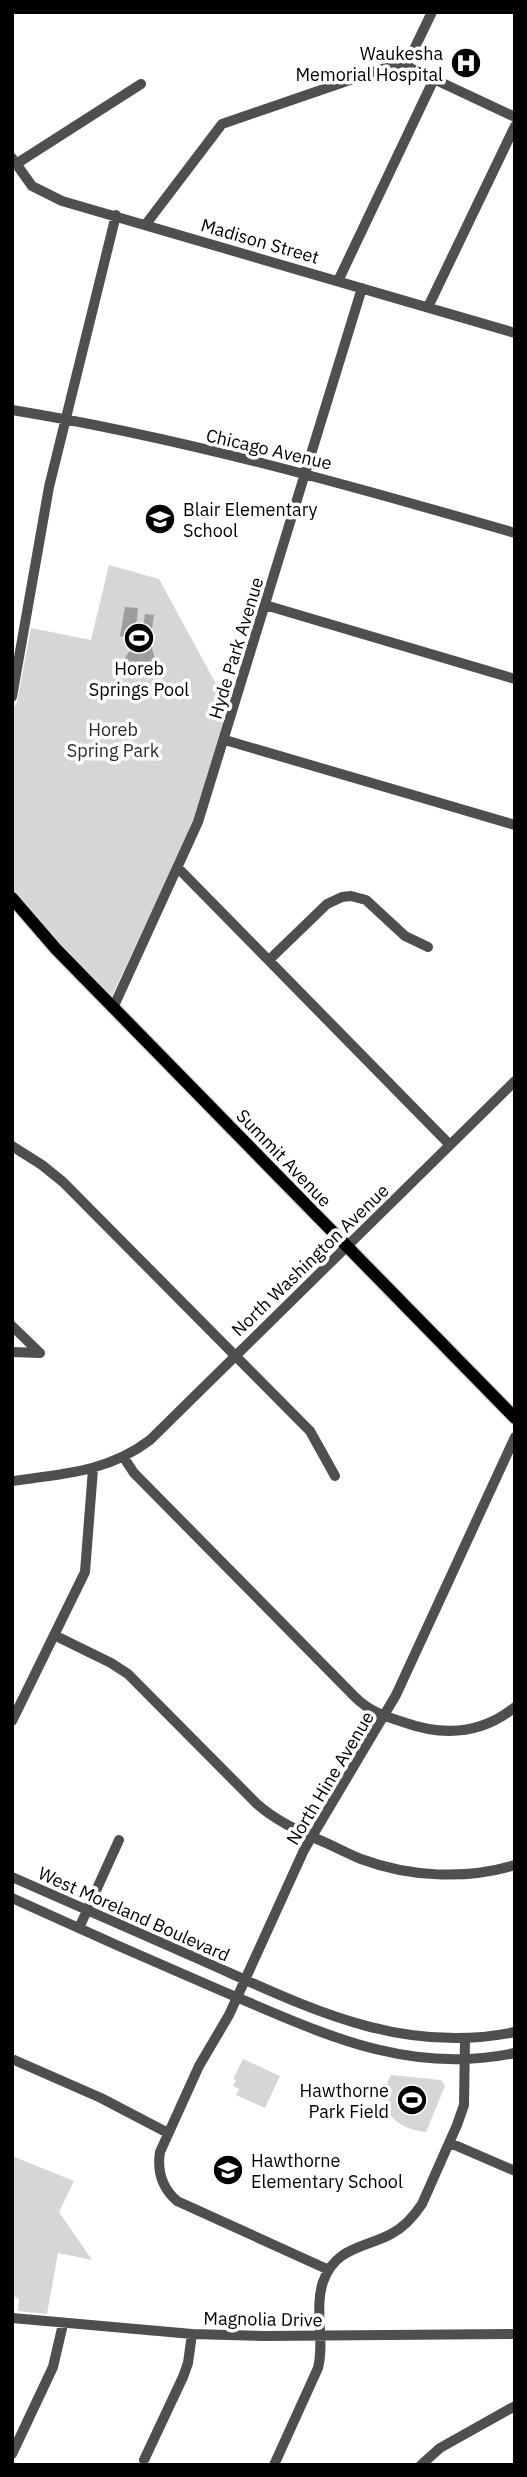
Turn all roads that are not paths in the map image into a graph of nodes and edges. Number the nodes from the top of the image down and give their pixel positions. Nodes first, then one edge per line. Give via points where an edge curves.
1 (432, 12) edge
2 (406, 66) junction
3 (434, 79) junction
4 (141, 84) dead end
5 (515, 117) edge
6 (515, 126) edge
7 (14, 161) edge
8 (116, 215) junction
9 (146, 224) junction
10 (338, 281) junction
11 (362, 288) junction
12 (428, 307) junction
13 (515, 333) edge
14 (12, 410) edge
15 (66, 419) junction
16 (305, 473) junction
17 (515, 533) edge
18 (265, 605) junction
19 (515, 679) edge
20 (12, 697) edge
21 (225, 740) junction
22 (515, 825) edge
23 (178, 868) junction
24 (12, 898) edge
25 (12, 906) edge
26 (31, 920) junction
27 (428, 947) dead end
28 (270, 960) junction
29 (113, 1008) junction
30 (515, 1081) edge
31 (450, 1145) junction
32 (12, 1146) edge
33 (347, 1247) junction
34 (12, 1326) edge
35 (12, 1352) edge
36 (236, 1355) junction
37 (515, 1418) edge
38 (515, 1437) edge
39 (124, 1458) junction
40 (93, 1469) junction
41 (335, 1476) dead end
42 (12, 1481) edge
43 (54, 1635) junction
44 (515, 1707) edge
45 (385, 1716) junction
46 (12, 1721) edge
47 (312, 1836) junction
48 (119, 1840) dead end
49 (515, 1865) edge
50 (12, 1877) edge
51 (12, 1898) edge
52 (87, 1910) junction
53 (79, 1928) junction
54 (210, 1964) junction
55 (244, 1979) junction
56 (202, 1982) junction
57 (236, 1997) junction
58 (515, 2032) edge
59 (465, 2039) junction
60 (515, 2053) edge
61 (466, 2058) junction
62 (12, 2059) edge
63 (168, 2133) junction
64 (450, 2143) junction
65 (515, 2171) edge
66 (329, 2270) junction
67 (12, 2318) edge
68 (63, 2324) junction
69 (192, 2334) junction
70 (515, 2334) edge
71 (321, 2336) junction
72 (515, 2406) edge
73 (12, 2454) edge
74 (144, 2460) dead end
75 (274, 2465) edge
76 (421, 2465) edge

1 - 2 street
2 - 3 street
2 - 9 street via 398,64 228,120
3 - 5 street
3 - 10 street
4 - 7 street
6 - 12 street
7 - 8 street, Madison Street via 32,186 50,196
8 - 9 street, Madison Street
8 - 15 street
9 - 10 street, Madison Street
10 - 11 street, Madison Street
11 - 12 street, Madison Street
11 - 16 street, Hyde Park Avenue
12 - 13 street, Madison Street
14 - 15 street, Chicago Avenue
15 - 16 street, Chicago Avenue
15 - 20 street via 43,516
16 - 17 street, Chicago Avenue
16 - 18 street, Hyde Park Avenue
18 - 19 street
18 - 21 street, Hyde Park Avenue
21 - 22 street
21 - 23 street, Hyde Park Avenue
23 - 28 street
23 - 29 street, Hyde Park Avenue
24 - 26 main road, Summit Avenue
25 - 26 main road, Summit Avenue
26 - 29 main road, Summit Avenue
27 - 28 street via 405,936 366,900 351,896 327,905
28 - 31 street
29 - 33 main road, Summit Avenue
30 - 31 street, North Washington Avenue
31 - 33 street, North Washington Avenue
32 - 36 street via 63,1182
33 - 36 street, North Washington Avenue
33 - 37 main road, Summit Avenue
34 - 35 street via 40,1353
36 - 39 street, North Washington Avenue via 150,1440
36 - 41 street via 310,1431
38 - 45 street, North Hine Avenue
39 - 40 street, North Washington Avenue
39 - 45 street via 355,1698
40 - 42 street, North Washington Avenue
40 - 43 street via 87,1566
43 - 46 street
43 - 47 street via 128,1674 257,1804 284,1824
44 - 45 street via 479,1727 455,1732 430,1730
45 - 47 street, North Hine Avenue
47 - 49 street via 363,1860 415,1872 470,1874
47 - 55 street, North Hine Avenue
48 - 52 street
50 - 52 street, West Moreland Boulevard
51 - 53 street, West Moreland Boulevard
52 - 53 street
52 - 54 street, West Moreland Boulevard
53 - 56 street, West Moreland Boulevard
54 - 55 street, West Moreland Boulevard
54 - 56 street
55 - 57 street, North Hine Avenue
55 - 59 street, West Moreland Boulevard via 368,2028
56 - 57 street, West Moreland Boulevard
57 - 61 street, West Moreland Boulevard via 366,2048
57 - 63 street, North Hine Avenue
58 - 59 street, West Moreland Boulevard
59 - 61 street
60 - 61 street, West Moreland Boulevard
61 - 64 street via 464,2105
62 - 63 street
63 - 66 street, North Hine Avenue via 158,2164 173,2197
64 - 65 street
64 - 66 street via 422,2204 408,2222 390,2235 351,2249
66 - 71 street via 321,2288
67 - 68 street, Magnolia Drive
68 - 69 street, Magnolia Drive
68 - 73 street via 52,2367
69 - 71 street, Magnolia Drive
69 - 74 street via 183,2377
70 - 71 street, Magnolia Drive
71 - 75 street via 318,2368
72 - 76 street via 440,2448

